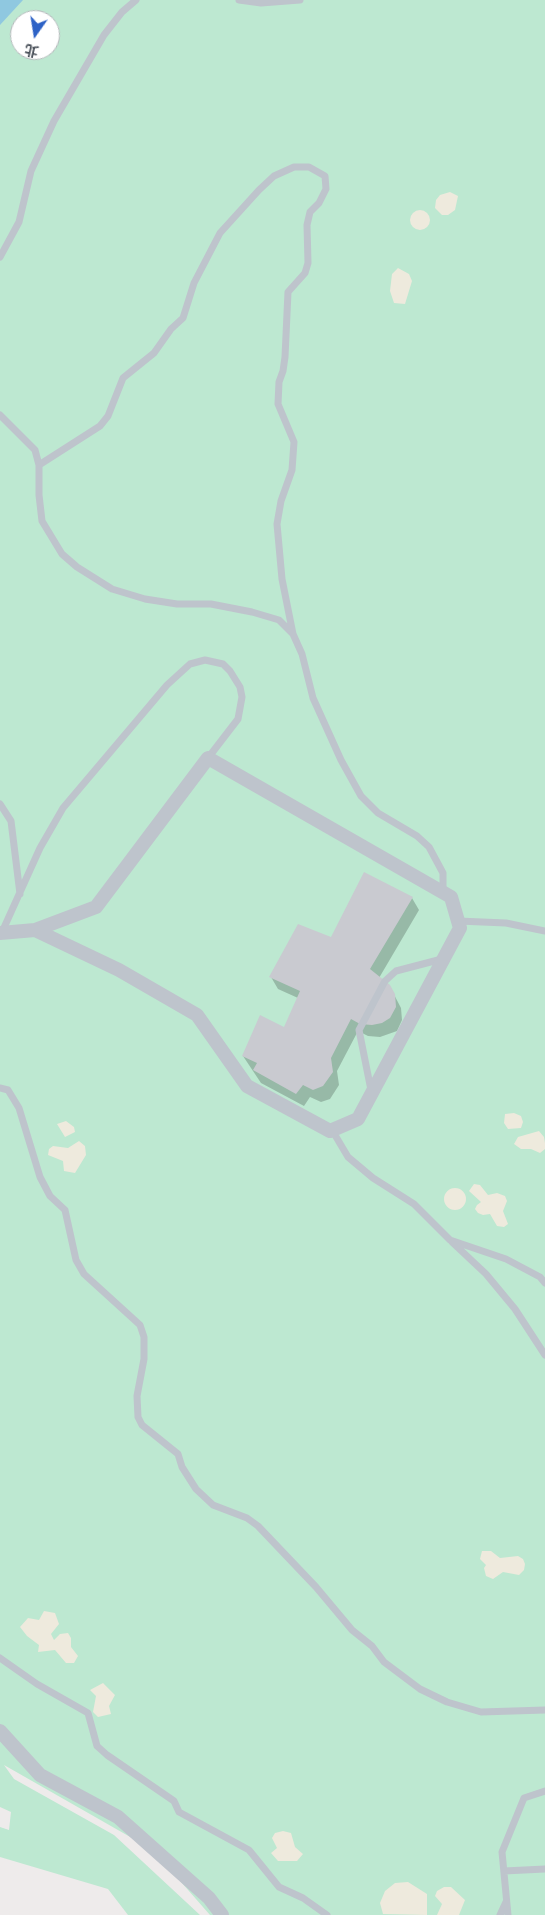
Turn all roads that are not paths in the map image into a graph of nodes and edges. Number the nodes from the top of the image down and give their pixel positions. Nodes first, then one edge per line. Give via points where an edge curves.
1 (136, 0) edge
2 (239, 0) edge
3 (300, 0) edge
4 (0, 257) edge
5 (0, 415) edge
6 (39, 465) junction
7 (293, 634) junction
8 (208, 758) junction
9 (0, 804) edge
10 (443, 892) junction
11 (20, 894) junction
12 (458, 921) junction
13 (35, 930) junction
14 (545, 931) edge
15 (1, 933) edge
16 (444, 958) junction
17 (0, 1088) edge
18 (372, 1093) junction
19 (332, 1130) junction
20 (450, 1240) junction
21 (545, 1283) edge
22 (545, 1355) edge
23 (0, 1658) edge
24 (545, 1710) edge
25 (0, 1731) edge
26 (545, 1791) edge
27 (545, 1869) edge
28 (504, 1872) junction
29 (506, 1902) junction
30 (222, 1915) edge
31 (327, 1915) edge
32 (500, 1915) edge
33 (508, 1915) edge

1 - 4 lane via 104,35 54,121 31,171 19,222
2 - 3 lane via 261,3
5 - 6 lane via 35,450
6 - 7 lane via 42,521 62,554 78,567 112,589 145,599 177,604 211,604 252,612 279,620
6 - 7 lane via 100,426 108,416 123,378 154,353 183,318 194,283 220,233 259,190 274,176 294,167 309,167 325,176 326,189 310,212 307,225 308,263 305,273 288,292 284,364 278,382 278,404 294,442 292,470 280,501 277,524 282,579
7 - 10 lane via 302,654 312,698 361,796 378,813 429,847 443,873
8 - 10 street
8 - 11 lane via 238,720 242,697 240,687 223,664 205,660 190,664 167,685 68,801 40,848
8 - 13 street via 96,907
9 - 11 lane via 11,821
10 - 12 street via 451,897
11 - 15 lane
12 - 14 lane via 506,923
12 - 16 street via 460,928
13 - 15 street
13 - 19 street via 119,970 197,1015 247,1086
16 - 18 street
16 - 18 lane via 396,971 385,981 359,1030
17 - 24 lane via 8,1090 19,1108 40,1177 50,1196 65,1210 76,1260 84,1274 140,1325 144,1337 144,1359 137,1396 138,1417 142,1425 178,1454 196,1489 213,1505 247,1518 258,1526 352,1630 372,1646 384,1662 420,1689 447,1702 481,1712
18 - 19 street via 358,1119
19 - 20 lane via 348,1157 373,1178 414,1204
20 - 21 lane via 506,1258
20 - 22 lane via 486,1274 515,1309
23 - 31 lane via 88,1713 97,1746 107,1755 174,1800 178,1812 249,1850 278,1887
25 - 30 street via 40,1775 118,1817 209,1898
26 - 28 lane via 524,1798 502,1852
27 - 28 lane
28 - 29 lane
29 - 32 lane
29 - 33 lane

